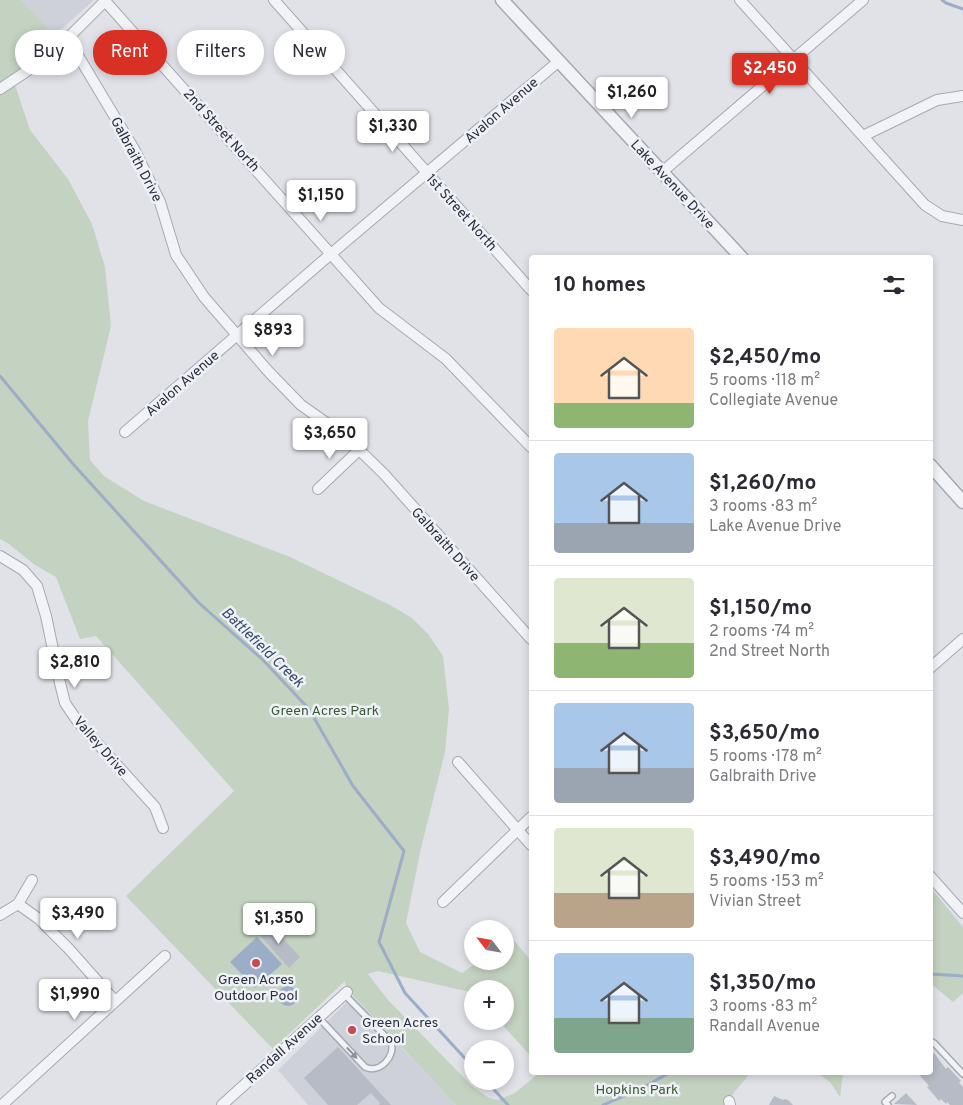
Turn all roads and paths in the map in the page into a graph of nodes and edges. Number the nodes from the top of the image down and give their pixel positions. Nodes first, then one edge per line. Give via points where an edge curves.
1 (106, 0) edge
2 (274, 0) edge
3 (502, 0) edge
4 (740, 0) edge
5 (863, 0) edge
6 (74, 30) edge
7 (793, 59) junction
8 (559, 61) junction
9 (83, 64) edge
10 (20, 75) edge
11 (0, 88) edge
12 (963, 96) edge
13 (863, 136) junction
14 (662, 172) junction
15 (428, 173) junction
16 (963, 220) edge
17 (332, 253) junction
18 (739, 255) edge
19 (529, 288) edge
20 (237, 335) junction
21 (125, 432) dead end
22 (529, 445) edge
23 (359, 450) junction
24 (933, 468) edge
25 (318, 489) dead end
26 (963, 502) edge
27 (0, 556) edge
28 (529, 637) edge
29 (963, 639) edge
30 (933, 665) edge
31 (458, 762) dead end
32 (529, 819) edge
33 (163, 828) dead end
34 (518, 830) junction
35 (529, 843) edge
36 (933, 879) edge
37 (32, 880) dead end
38 (443, 902) dead end
39 (18, 904) junction
40 (1, 911) edge
41 (963, 913) edge
42 (165, 956) dead end
43 (346, 993) joint
44 (115, 1001) junction
45 (318, 1017) junction
46 (933, 1042) edge
47 (963, 1074) edge
48 (892, 1096) dead end
49 (2, 1105) edge
50 (222, 1105) edge
51 (888, 1105) edge

1 - 6 street
1 - 17 street, 2nd Street North
2 - 15 street, 1st Street North
3 - 8 street, Lake Avenue Drive
4 - 7 street
5 - 7 street
7 - 13 street
7 - 14 street
8 - 14 street, Lake Avenue Drive
8 - 15 street, Avalon Avenue
9 - 20 street, Galbraith Drive via 134,148 160,202 176,255 204,297
10 - 11 street
12 - 13 street via 938,100
13 - 16 street via 925,205 942,216
14 - 18 street, Lake Avenue Drive
15 - 17 street, Avalon Avenue
15 - 19 street, 1st Street North
17 - 20 street, Avalon Avenue
17 - 22 street, 2nd Street North via 380,308 446,359
20 - 21 street, Avalon Avenue
20 - 23 street, Galbraith Drive via 301,405
23 - 25 street
23 - 28 street, Galbraith Drive
24 - 26 street
27 - 33 street, Valley Drive via 23,570 37,586 65,703 78,722 155,807
29 - 30 street
31 - 34 street
32 - 34 street
34 - 35 street
34 - 38 street
36 - 41 street
37 - 39 street
39 - 40 street
39 - 44 street via 40,919
42 - 44 street
43 - 45 street, Randall Avenue
45 -> 43 lane via 364,1067 370,1070 381,1066 392,1053 391,1042
44 - 49 street
45 - 50 street, Randall Avenue
46 - 47 lane
48 - 51 lane via 885,1102

